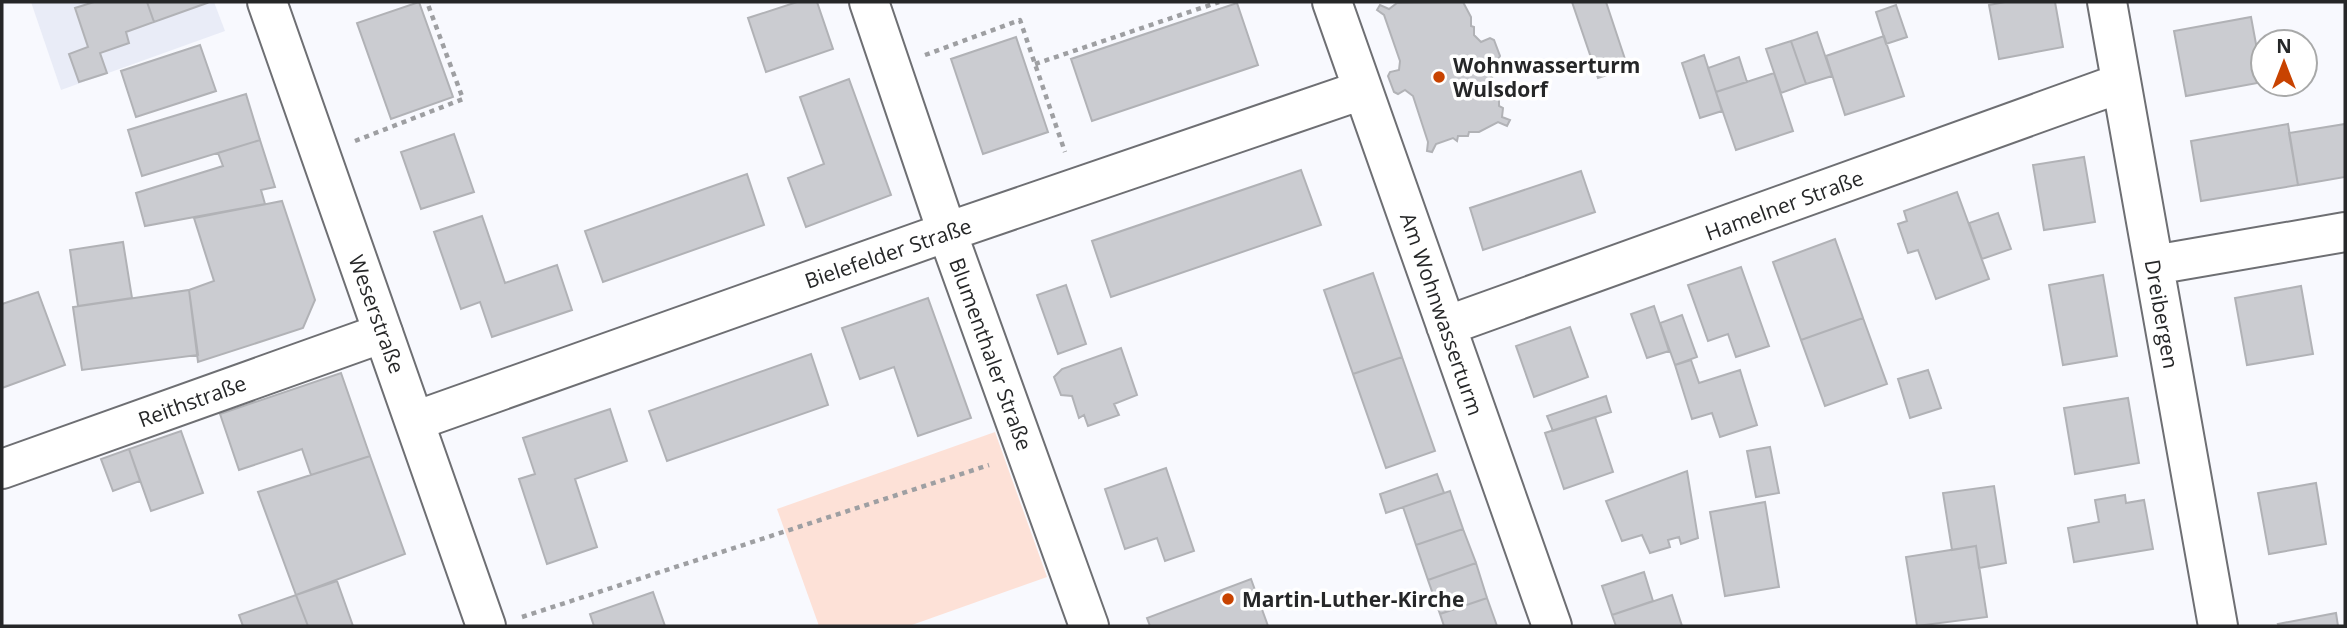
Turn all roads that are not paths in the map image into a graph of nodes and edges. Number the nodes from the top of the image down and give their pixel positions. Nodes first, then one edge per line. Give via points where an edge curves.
1 (267, 2) edge
2 (869, 2) edge
3 (1332, 2) edge
4 (2107, 2) edge
5 (2121, 83) junction
6 (1363, 90) junction
7 (947, 232) junction
8 (2345, 232) edge
9 (2154, 265) junction
10 (1446, 326) junction
11 (383, 333) junction
12 (415, 421) junction
13 (2, 470) edge
14 (502, 622) edge
15 (1089, 626) edge
16 (1552, 626) edge
17 (2218, 626) edge

1 - 11 street, Weserstraße
2 - 7 street, Blumenthaler Straße
3 - 6 street, Am Wohnwasserturm
4 - 5 street, Dreibergen
5 - 9 street, Dreibergen
5 - 10 street, Hamelner Straße
6 - 7 street, Bielefelder Straße
6 - 10 street, Am Wohnwasserturm
7 - 12 street, Bielefelder Straße
7 - 15 street, Blumenthaler Straße
8 - 9 street
9 - 17 street, Dreibergen
10 - 16 street, Am Wohnwasserturm
11 - 12 street, Weserstraße
11 - 13 street, Reithstraße
12 - 14 street, Weserstraße

